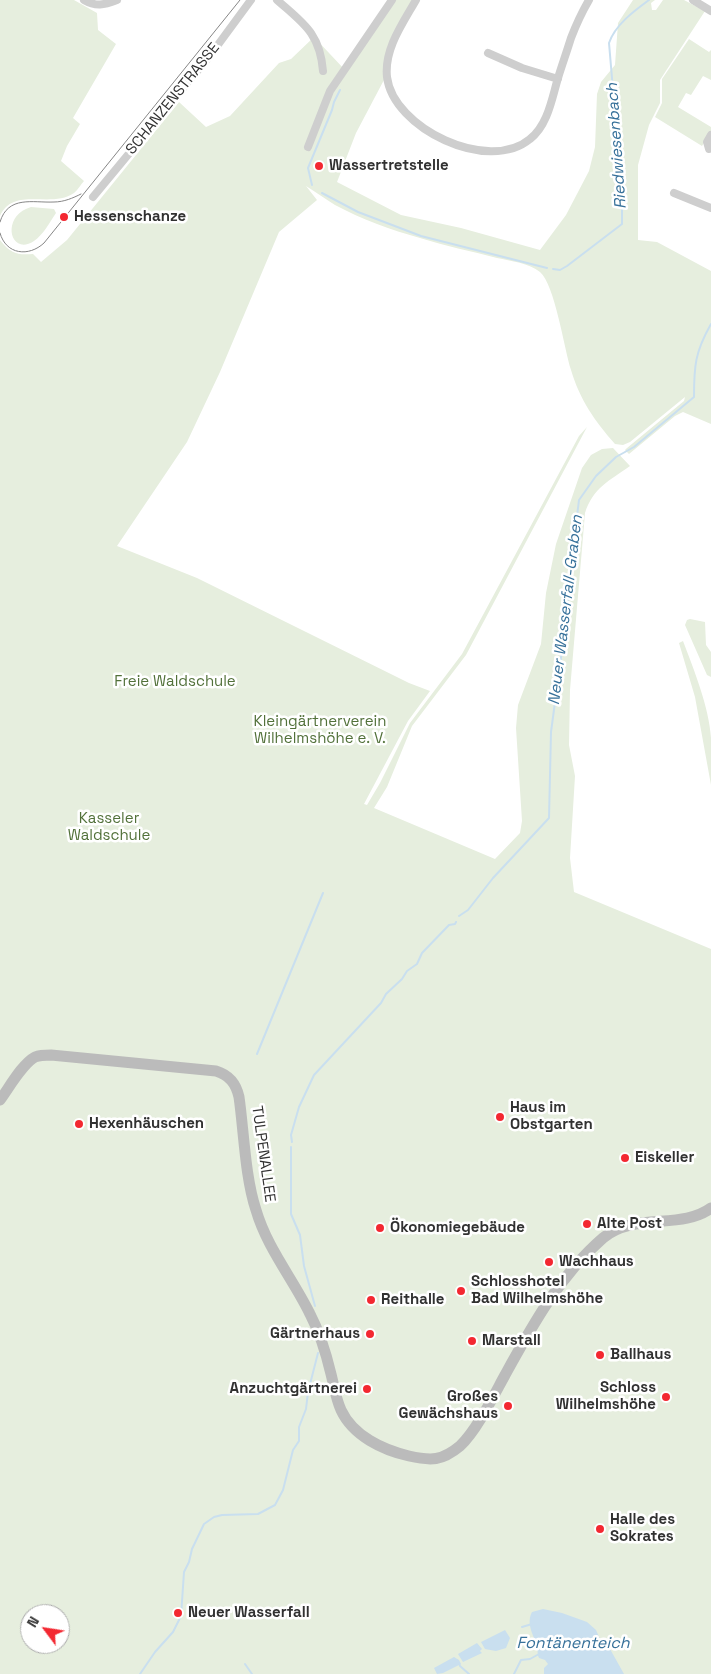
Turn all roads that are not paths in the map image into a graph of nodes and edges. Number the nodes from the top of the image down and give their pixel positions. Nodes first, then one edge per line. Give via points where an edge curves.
1 (84, 0) edge
2 (117, 0) edge
3 (251, 0) edge
4 (278, 0) edge
5 (392, 0) edge
6 (416, 0) edge
7 (589, 0) edge
8 (694, 0) edge
9 (710, 7) edge
10 (488, 53) dead end
11 (323, 71) dead end
12 (558, 79) junction
13 (711, 135) edge
14 (308, 146) dead end
15 (709, 149) dead end
16 (674, 192) dead end
17 (93, 197) dead end
18 (711, 208) edge
19 (0, 1100) edge
20 (711, 1208) edge

1 - 2 street via 92,5
3 - 17 street, SCHANZENSTRASSE via 209,57
4 - 11 street via 314,36
5 - 14 street via 330,91
6 - 12 street via 389,52 387,79 401,107 434,134 454,144 485,152 517,148 531,139 543,122
7 - 12 street via 572,35
8 - 9 street
10 - 12 street
13 - 15 street via 707,142
16 - 18 street
19 - 20 main road, TULPENALLEE via 26,1064 42,1055 216,1071 228,1076 236,1085 239,1097 256,1210 265,1235 315,1326 344,1416 359,1432 384,1448 434,1460 468,1437 544,1309 598,1243 626,1226 687,1217

